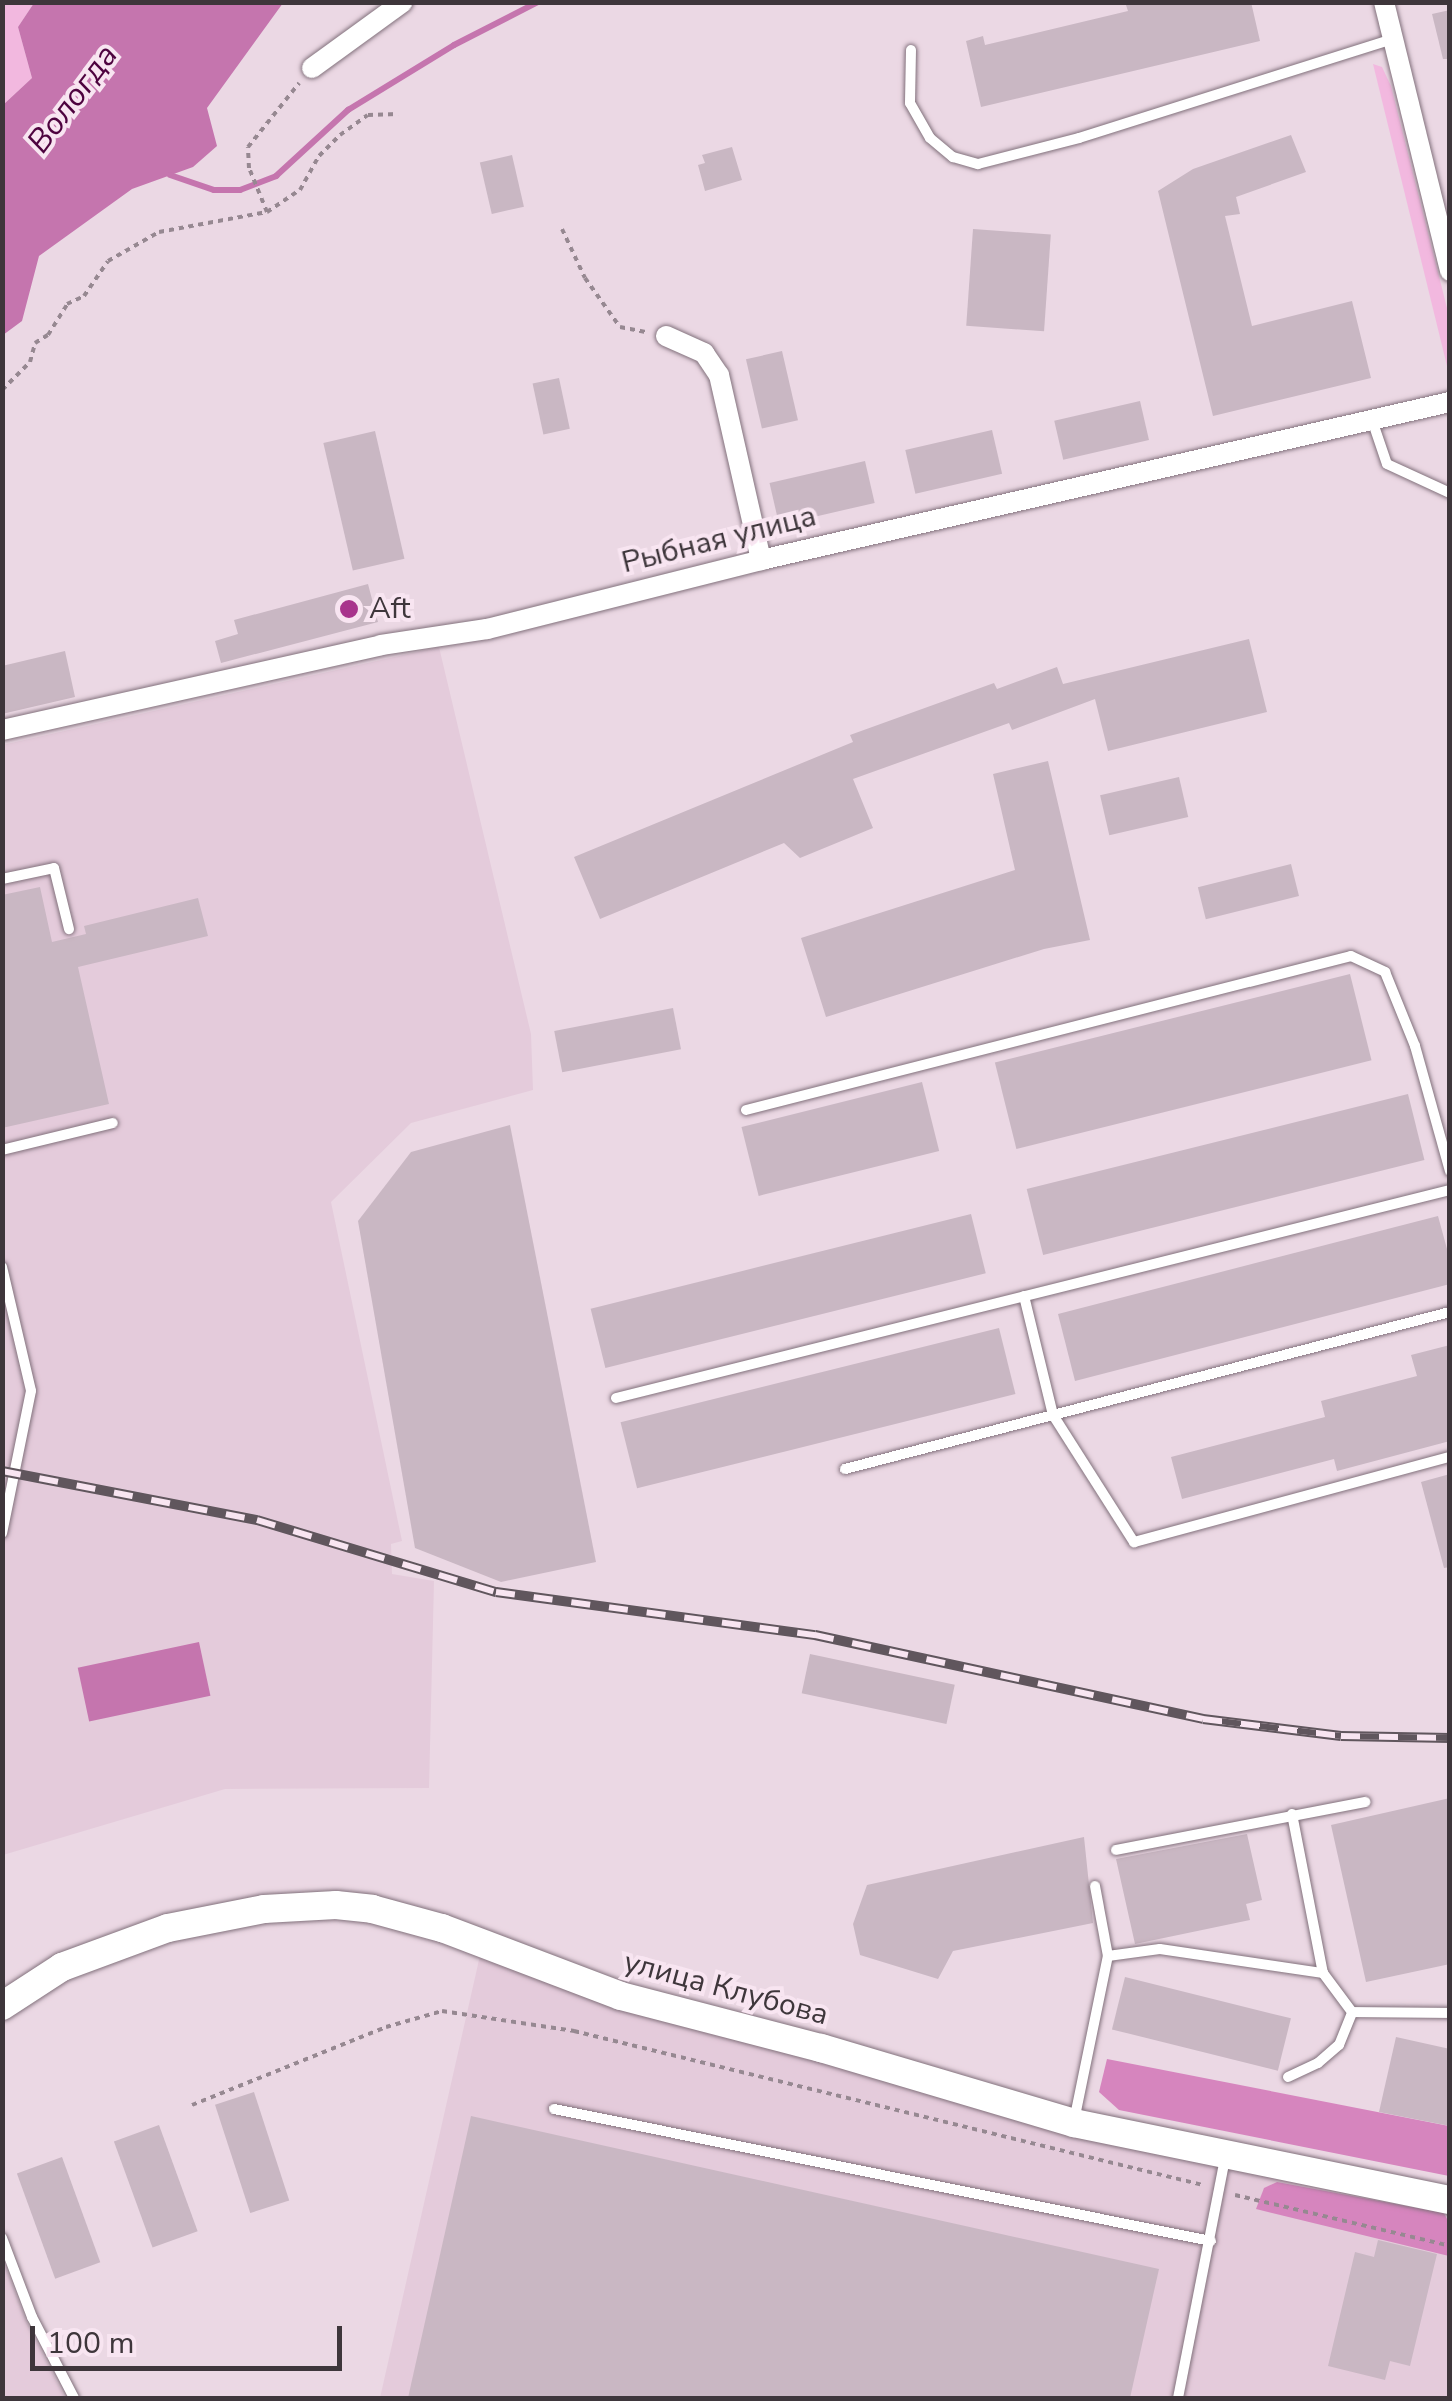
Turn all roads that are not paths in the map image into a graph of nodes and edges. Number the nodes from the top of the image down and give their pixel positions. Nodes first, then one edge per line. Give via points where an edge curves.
1 (403, 2) edge
2 (1384, 2) edge
3 (1393, 39) junction
4 (911, 50) dead end
5 (312, 68) road end
6 (1450, 272) edge
7 (666, 336) road end
8 (1450, 402) edge
9 (1372, 419) junction
10 (1450, 493) edge
11 (760, 560) junction
12 (2, 730) edge
13 (2, 879) edge
14 (69, 929) dead end
15 (746, 1110) dead end
16 (112, 1122) dead end
17 (2, 1150) edge
18 (1450, 1171) edge
19 (1450, 1190) edge
20 (2, 1268) edge
21 (1024, 1296) junction
22 (1450, 1312) edge
23 (616, 1398) dead end
24 (1053, 1415) junction
25 (1450, 1457) edge
26 (845, 1469) dead end
27 (2, 1533) edge
28 (1365, 1802) dead end
29 (1292, 1814) junction
30 (1116, 1850) dead end
31 (1095, 1886) dead end
32 (1108, 1956) junction
33 (1322, 1973) junction
34 (2, 2006) edge
35 (1352, 2012) junction
36 (1450, 2013) edge
37 (1288, 2077) dead end
38 (554, 2109) dead end
39 (1074, 2123) junction
40 (1225, 2158) junction
41 (1450, 2200) edge
42 (2, 2238) edge
43 (1211, 2241) junction
44 (74, 2398) edge
45 (1178, 2398) edge

1 - 5 street
2 - 3 street
3 - 4 lane via 978,164 954,157 930,138 910,103
3 - 6 street via 1438,200
7 - 11 street via 704,353 720,375
8 - 9 street, Рыбная улица
9 - 10 lane via 1387,464
9 - 11 street, Рыбная улица
11 - 12 street, Рыбная улица via 487,629 381,645
13 - 14 lane via 54,868
15 - 18 lane via 1351,956 1385,972 1415,1046
16 - 17 lane
19 - 21 lane
20 - 27 lane via 31,1390
21 - 23 lane
21 - 24 lane
22 - 24 lane
24 - 25 lane via 1134,1542
24 - 26 lane
28 - 29 lane
29 - 30 lane
29 - 33 lane
31 - 32 lane
32 - 33 lane via 1160,1949
32 - 39 lane
33 - 35 lane
34 - 39 main road, улица Клубова via 62,1968 168,1928 264,1909 354,1907 442,1928 621,1996
35 - 36 lane
35 - 37 lane via 1339,2045
38 - 43 lane
39 - 40 main road, улица Клубова
40 - 41 main road, улица Клубова
40 - 43 lane
42 - 44 lane via 32,2317
43 - 45 lane

